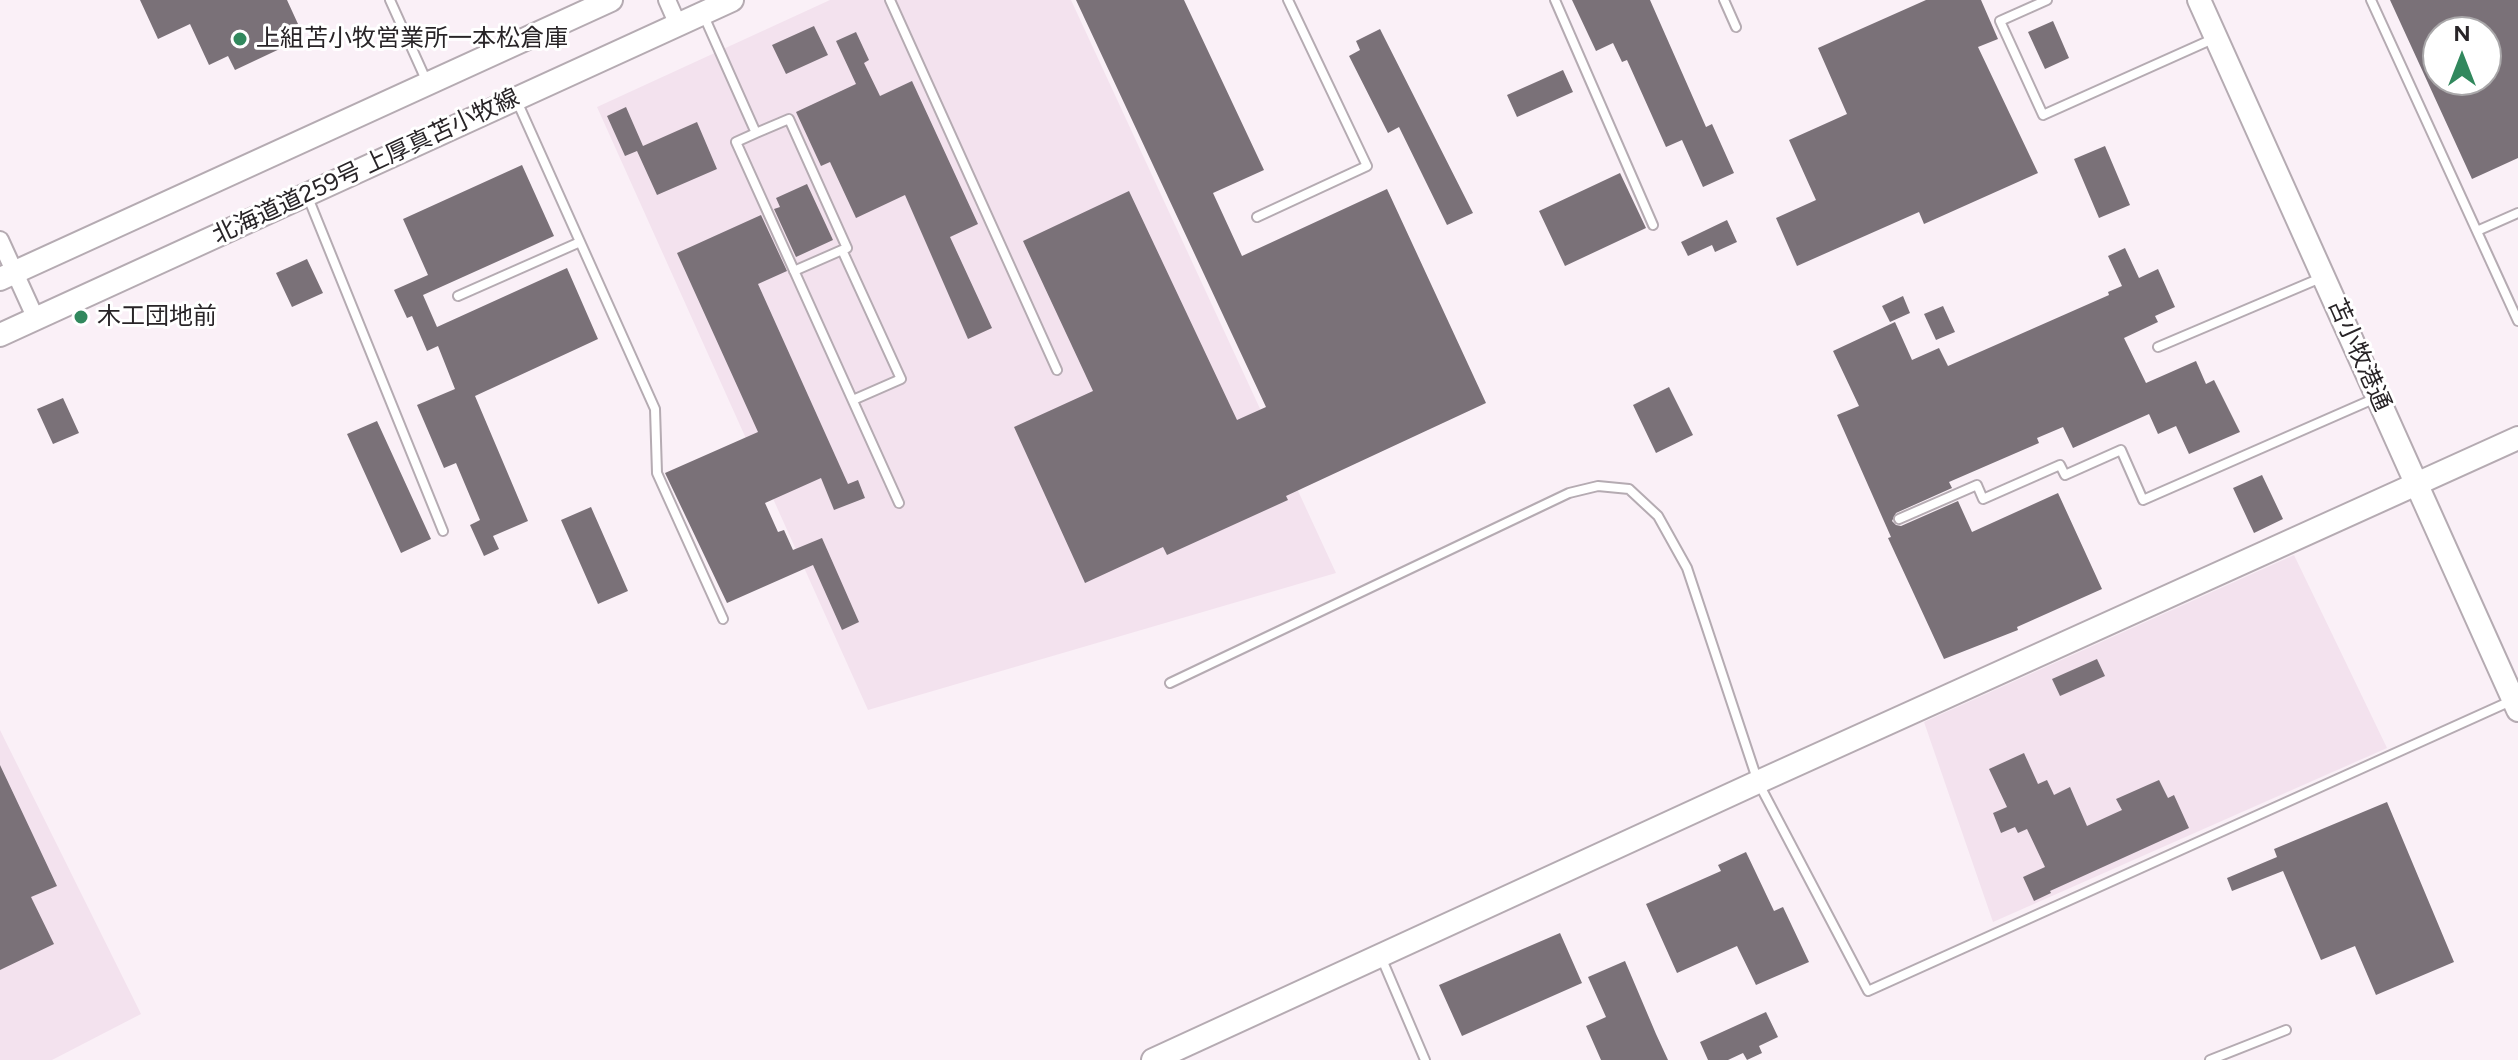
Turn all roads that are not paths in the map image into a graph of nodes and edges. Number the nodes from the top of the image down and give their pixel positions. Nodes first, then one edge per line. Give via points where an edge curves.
1 (390, 0) edge
2 (611, 0) edge
3 (667, 0) edge
4 (732, 0) edge
5 (890, 0) edge
6 (1288, 0) edge
7 (1555, 0) edge
8 (1724, 0) edge
9 (2047, 0) edge
10 (2199, 0) edge
11 (2371, 0) edge
12 (703, 13) junction
13 (678, 25) junction
14 (1736, 27) dead end
15 (2216, 38) junction
16 (427, 83) junction
17 (516, 99) junction
18 (756, 133) junction
19 (306, 194) junction
20 (2518, 213) edge
21 (1257, 217) dead end
22 (1653, 225) dead end
23 (2477, 231) junction
24 (0, 240) edge
25 (580, 242) junction
26 (842, 250) junction
27 (794, 271) junction
28 (7, 276) edge
29 (2324, 277) junction
30 (458, 296) dead end
31 (36, 319) junction
32 (2518, 321) edge
33 (0, 335) edge
34 (2158, 347) dead end
35 (1057, 370) dead end
36 (2378, 397) junction
37 (853, 400) junction
38 (2518, 438) edge
39 (2417, 484) junction
40 (899, 503) dead end
41 (1899, 519) dead end
42 (443, 531) dead end
43 (723, 619) dead end
44 (1170, 683) dead end
45 (2516, 702) edge
46 (1758, 782) junction
47 (1381, 956) junction
48 (2286, 1030) dead end
49 (1153, 1060) edge
50 (1425, 1060) edge
51 (2210, 1060) edge

1 - 16 lane
2 - 16 street, 北海道道259号 上厚真苫小牧線
3 - 13 street
4 - 12 street, 北海道道259号 上厚真苫小牧線
5 - 35 lane
6 - 21 lane via 1367,166
7 - 22 lane
8 - 14 lane
9 - 15 lane via 2000,21 2043,115
10 - 15 street, 苫小牧港通
11 - 23 lane
12 - 13 street, 北海道道259号 上厚真苫小牧線
12 - 18 lane
13 - 17 street, 北海道道259号 上厚真苫小牧線
15 - 29 street, 苫小牧港通
16 - 28 street, 北海道道259号 上厚真苫小牧線
17 - 19 street, 北海道道259号 上厚真苫小牧線
17 - 25 lane
18 - 26 lane via 789,119 847,248
18 - 27 lane via 736,142
19 - 31 street, 北海道道259号 上厚真苫小牧線
19 - 42 lane
20 - 23 lane
23 - 32 lane
24 - 28 street
25 - 30 lane
25 - 43 lane via 655,409 657,473
26 - 27 lane
26 - 37 lane via 901,379
27 - 37 lane
28 - 31 street
29 - 34 lane
29 - 36 street, 苫小牧港通
31 - 33 street, 北海道道259号 上厚真苫小牧線
36 - 39 street, 苫小牧港通
36 - 41 lane via 2143,500 2121,450 2065,475 2060,465 1983,499 1977,485
37 - 40 lane
38 - 39 street
39 - 45 street, 苫小牧港通
39 - 46 street
44 - 46 lane via 1569,493 1598,486 1629,489 1658,516 1687,568
45 - 46 lane via 1868,991
46 - 47 street
47 - 49 street
47 - 50 lane
48 - 51 lane

